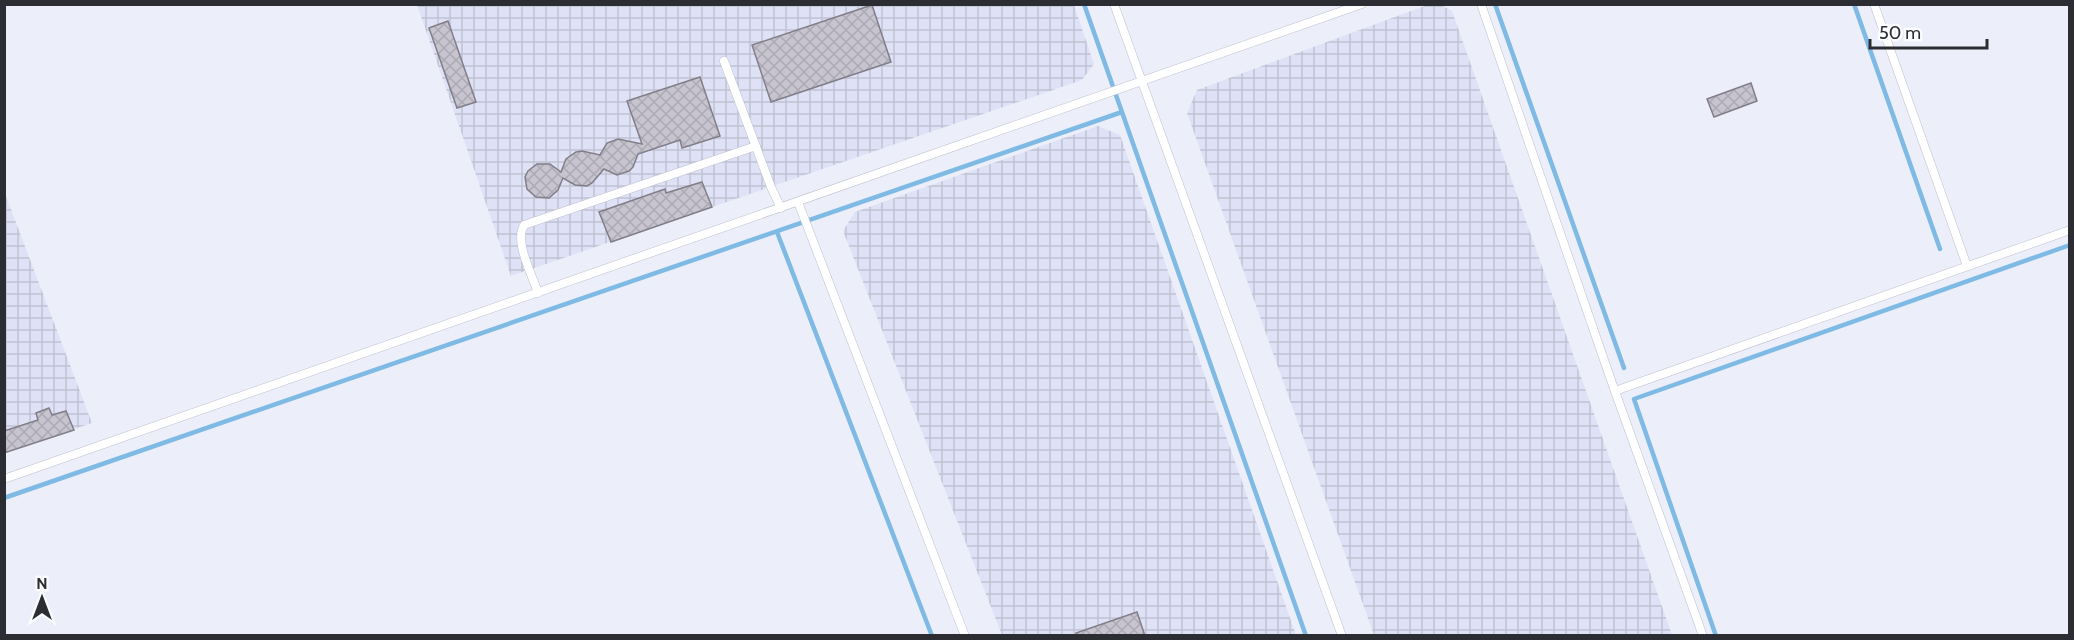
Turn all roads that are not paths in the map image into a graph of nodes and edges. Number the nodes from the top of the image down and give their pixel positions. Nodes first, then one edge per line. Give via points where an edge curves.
1 (1114, 4) edge
2 (1362, 4) edge
3 (1481, 4) edge
4 (1874, 4) edge
5 (724, 61) dead end
6 (1142, 81) junction
7 (756, 146) junction
8 (798, 202) junction
9 (781, 208) junction
10 (2070, 230) edge
11 (1967, 266) junction
12 (538, 293) junction
13 (1615, 391) junction
14 (4, 479) edge
15 (965, 636) edge
16 (1341, 636) edge
17 (1703, 636) edge

1 - 6 lane
2 - 6 lane
3 - 13 lane
4 - 11 lane
5 - 7 lane
6 - 8 lane
6 - 16 lane
7 - 9 lane
7 - 12 lane via 524,225 520,242
8 - 9 lane
8 - 15 lane
9 - 12 lane
10 - 11 lane
11 - 13 lane
12 - 14 lane
13 - 17 lane

